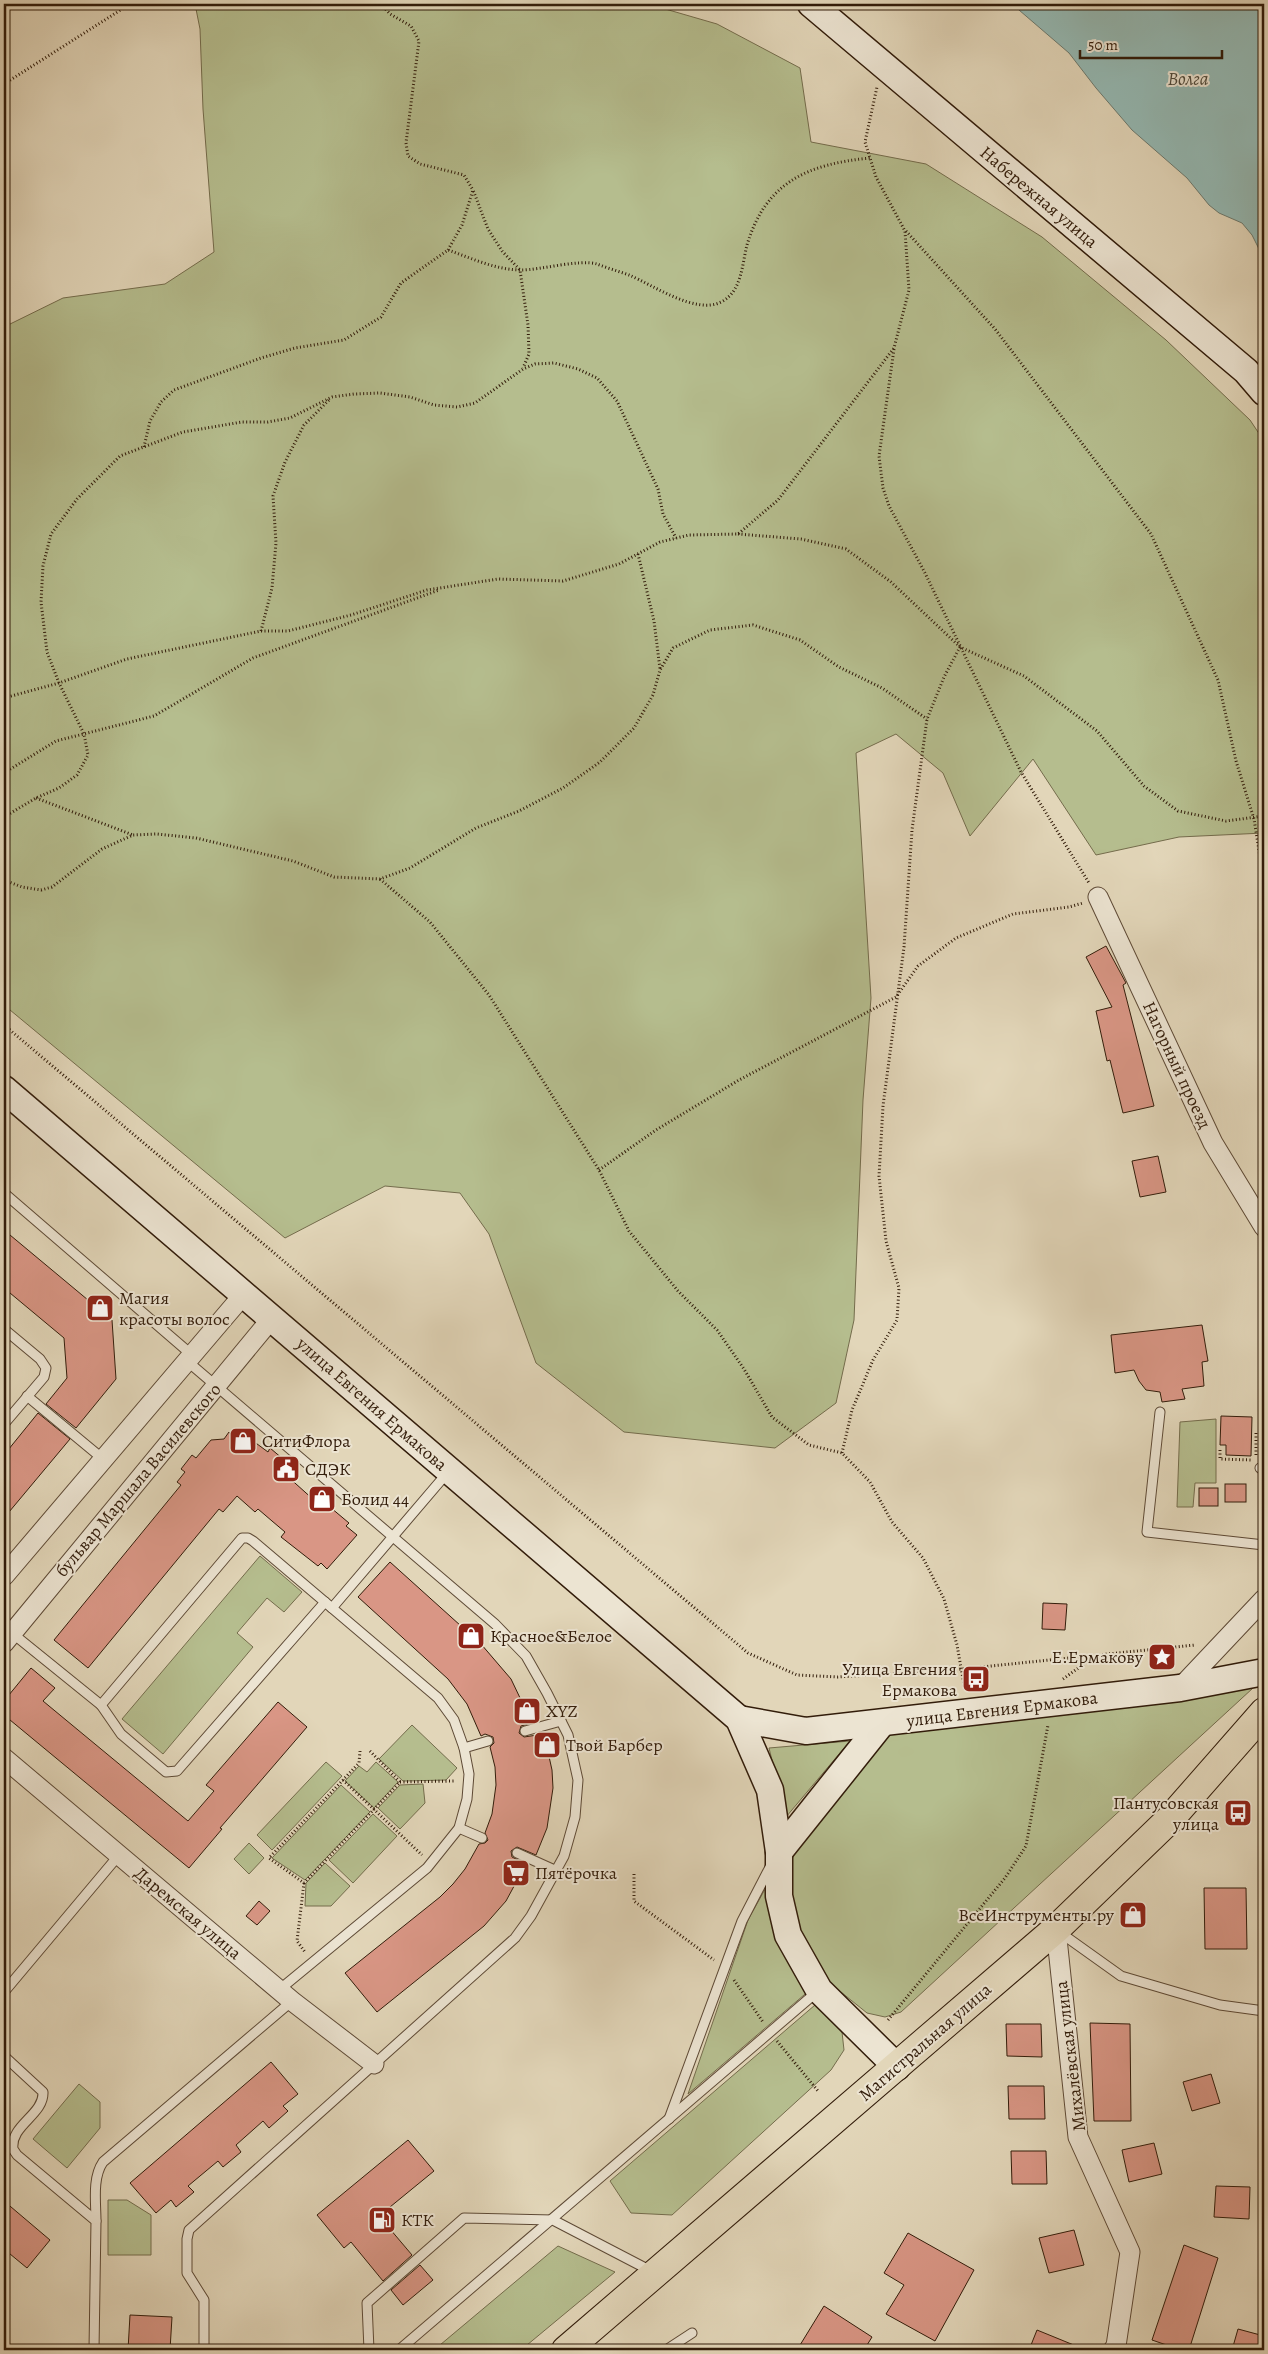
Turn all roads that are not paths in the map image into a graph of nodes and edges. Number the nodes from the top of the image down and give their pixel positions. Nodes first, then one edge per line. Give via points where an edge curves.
1 (812, 4) edge
2 (1264, 392) edge
3 (1098, 897) road end
4 (4, 1089) edge
5 (4, 1193) edge
6 (1264, 1227) edge
7 (244, 1294) junction
8 (272, 1318) junction
9 (4, 1329) edge
10 (190, 1358) junction
11 (216, 1386) junction
12 (27, 1396) junction
13 (1160, 1412) dead end
14 (4, 1424) edge
15 (103, 1459) junction
16 (450, 1470) junction
17 (393, 1537) junction
18 (1264, 1545) edge
19 (4, 1576) edge
20 (1264, 1599) edge
21 (329, 1605) junction
22 (8, 1638) edge
23 (1264, 1672) edge
24 (1180, 1688) junction
25 (101, 1705) junction
26 (1264, 1712) edge
27 (739, 1719) junction
28 (561, 1721) junction
29 (882, 1723) junction
30 (525, 1731) dead end
31 (488, 1741) dead end
32 (464, 1748) junction
33 (4, 1758) edge
34 (459, 1828) junction
35 (482, 1838) dead end
36 (779, 1852) junction
37 (517, 1854) dead end
38 (119, 1855) junction
39 (557, 1870) junction
40 (1056, 1929) junction
41 (819, 1990) junction
42 (4, 1992) edge
43 (286, 1996) junction
44 (1264, 2010) edge
45 (4, 2056) edge
46 (374, 2064) junction
47 (897, 2067) junction
48 (669, 2120) junction
49 (553, 2220) junction
50 (96, 2221) junction
51 (656, 2273) junction
52 (692, 2333) dead end
53 (94, 2350) edge
54 (204, 2350) edge
55 (369, 2350) edge
56 (399, 2350) edge
57 (566, 2350) edge
58 (666, 2350) edge
59 (1113, 2350) edge

1 - 2 main road, Набережная улица via 1246,370
3 - 6 street, Нагорный проезд via 1213,1143
4 - 7 main road, улица Евгения Ермакова
5 - 10 lane
7 - 8 main road, улица Евгения Ермакова
7 - 10 street
8 - 11 street, бульвар Маршала Василевского
8 - 16 main road, улица Евгения Ермакова
9 - 12 lane via 40,1359 46,1368 44,1377
10 - 11 lane
10 - 15 street
11 - 17 lane
11 - 22 street, бульвар Маршала Василевского
12 - 14 lane
12 - 15 lane
13 - 18 lane via 1147,1532
15 - 19 street
16 - 17 lane
16 - 27 main road, улица Евгения Ермакова
17 - 21 lane
17 - 28 lane via 495,1624 526,1656
20 - 24 street
21 - 25 lane via 254,1541 242,1538
21 - 25 lane via 177,1771 166,1772 121,1734
21 - 32 lane via 438,1698 454,1720
22 - 25 lane
23 - 24 main road, улица Евгения Ермакова
24 - 29 main road, улица Евгения Ермакова
26 - 40 highway, Магистральная улица via 1171,1818
27 - 29 main road, улица Евгения Ермакова via 806,1731
27 - 36 main road, улица Евгения Ермакова via 770,1790
28 - 30 lane
28 - 39 lane via 568,1735 578,1780 575,1817
29 - 36 main road
31 - 32 lane
32 - 34 lane via 467,1799
33 - 38 street, Даремская улица
34 - 35 lane
34 - 43 lane via 430,1863 313,1962
36 - 41 main road, улица Евгения Ермакова via 779,1896 788,1935
36 - 48 lane via 742,1921
37 - 39 lane
38 - 42 lane
38 - 43 street, Даремская улица
39 - 46 lane via 515,1938
40 - 44 lane via 1122,1976 1220,2005
40 - 47 highway, Магистральная улица
40 - 59 street, Михалёвская улица via 1078,2136 1130,2252
41 - 47 main road, улица Евгения Ермакова
41 - 48 lane
43 - 46 street, Даремская улица
43 - 50 lane via 103,2162 96,2179
45 - 50 lane via 43,2092 41,2104 15,2136 13,2149
46 - 54 lane via 189,2230 186,2239 187,2274 204,2300
47 - 51 highway, Магистральная улица
48 - 49 lane
49 - 51 lane
49 - 55 lane via 464,2218 367,2303
49 - 56 lane
50 - 53 lane
51 - 57 highway, Магистральная улица
52 - 58 lane

